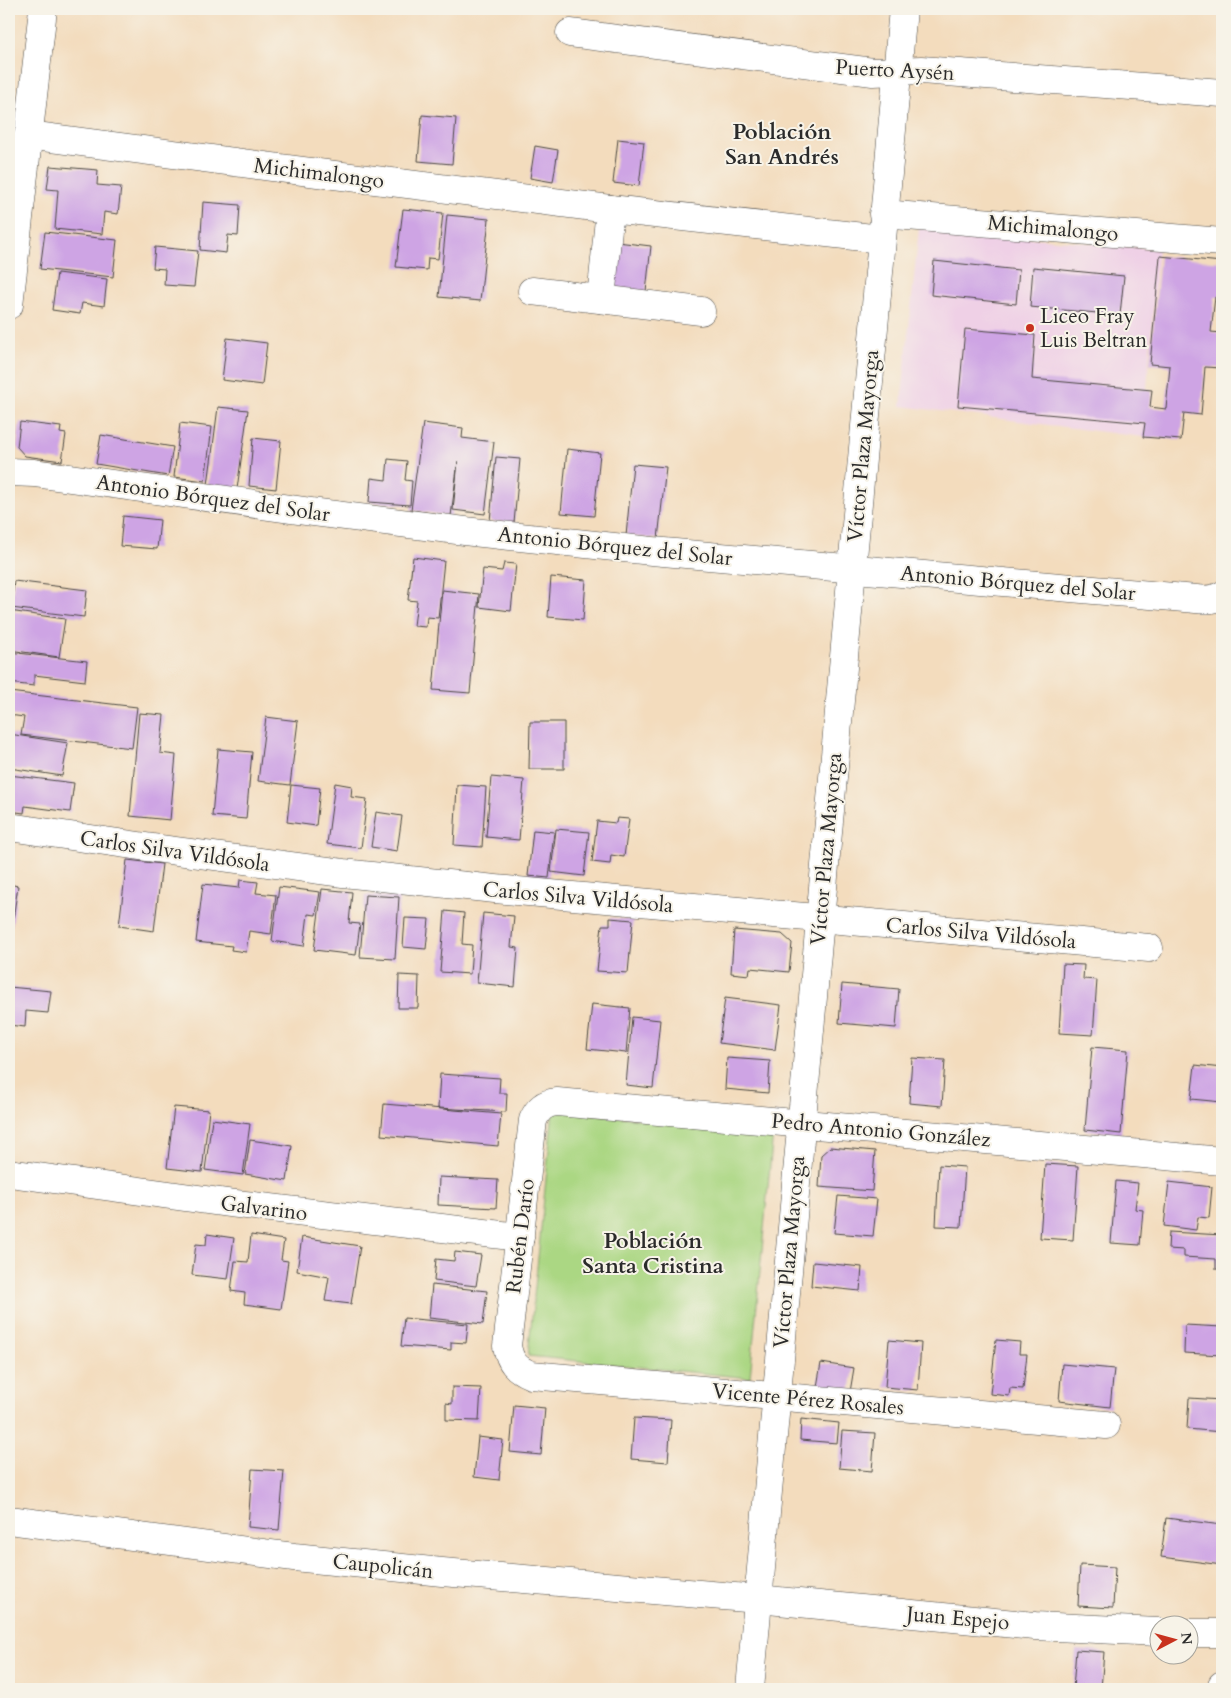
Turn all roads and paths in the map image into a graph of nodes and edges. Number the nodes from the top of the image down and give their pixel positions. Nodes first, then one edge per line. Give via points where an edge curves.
1 (43, 9) edge
2 (902, 9) edge
3 (570, 33) dead end
4 (896, 70) junction
5 (1222, 93) edge
6 (28, 135) junction
7 (610, 209) junction
8 (882, 226) junction
9 (1222, 242) edge
10 (12, 254) edge
11 (532, 291) dead end
12 (601, 299) junction
13 (9, 305) edge
14 (702, 311) dead end
15 (9, 472) edge
16 (853, 569) junction
17 (1222, 595) edge
18 (9, 827) edge
19 (820, 918) junction
20 (1149, 948) dead end
21 (541, 1107) joint
22 (801, 1123) junction
23 (1222, 1161) edge
24 (9, 1173) edge
25 (520, 1237) junction
26 (514, 1365) joint
27 (776, 1397) junction
28 (1106, 1425) dead end
29 (9, 1520) edge
30 (758, 1599) junction
31 (1148, 1632) edge
32 (1198, 1633) edge
33 (1222, 1633) edge
34 (1222, 1685) edge
35 (750, 1689) edge
36 (1221, 1689) edge

1 - 6 street
2 - 4 street, Víctor Plaza Mayorga
3 - 4 street, Puerto Aysén via 873,72
4 - 5 street, Puerto Aysén
4 - 8 street, Víctor Plaza Mayorga
6 - 7 street, Michimalongo
6 - 10 street
7 - 8 street, Michimalongo
7 - 12 street
8 - 9 street, Michimalongo
8 - 16 street, Víctor Plaza Mayorga
10 - 13 street
11 - 12 street
12 - 14 street
15 - 16 street, Antonio Bórquez del Solar via 472,532
16 - 17 street, Antonio Bórquez del Solar via 1207,600
16 - 19 street, Víctor Plaza Mayorga
18 - 19 street, Carlos Silva Vildósola via 362,875
19 - 20 street, Carlos Silva Vildósola
19 - 22 street, Víctor Plaza Mayorga
21 - 22 street, Pedro Antonio González via 557,1102
21 - 25 street, Rubén Darío via 533,1120
22 - 23 street, Pedro Antonio González
22 - 27 street, Víctor Plaza Mayorga
24 - 25 street, Galvarino via 248,1206
25 - 26 street, Rubén Darío via 507,1346
26 - 27 street, Vicente Pérez Rosales via 531,1374
27 - 28 street, Vicente Pérez Rosales
27 - 30 street, Víctor Plaza Mayorga
29 - 30 street, Caupolicán via 304,1558
30 - 31 street, Juan Espejo via 1035,1626
30 - 35 street, Víctor Plaza Mayorga
32 - 33 street
34 - 36 street

